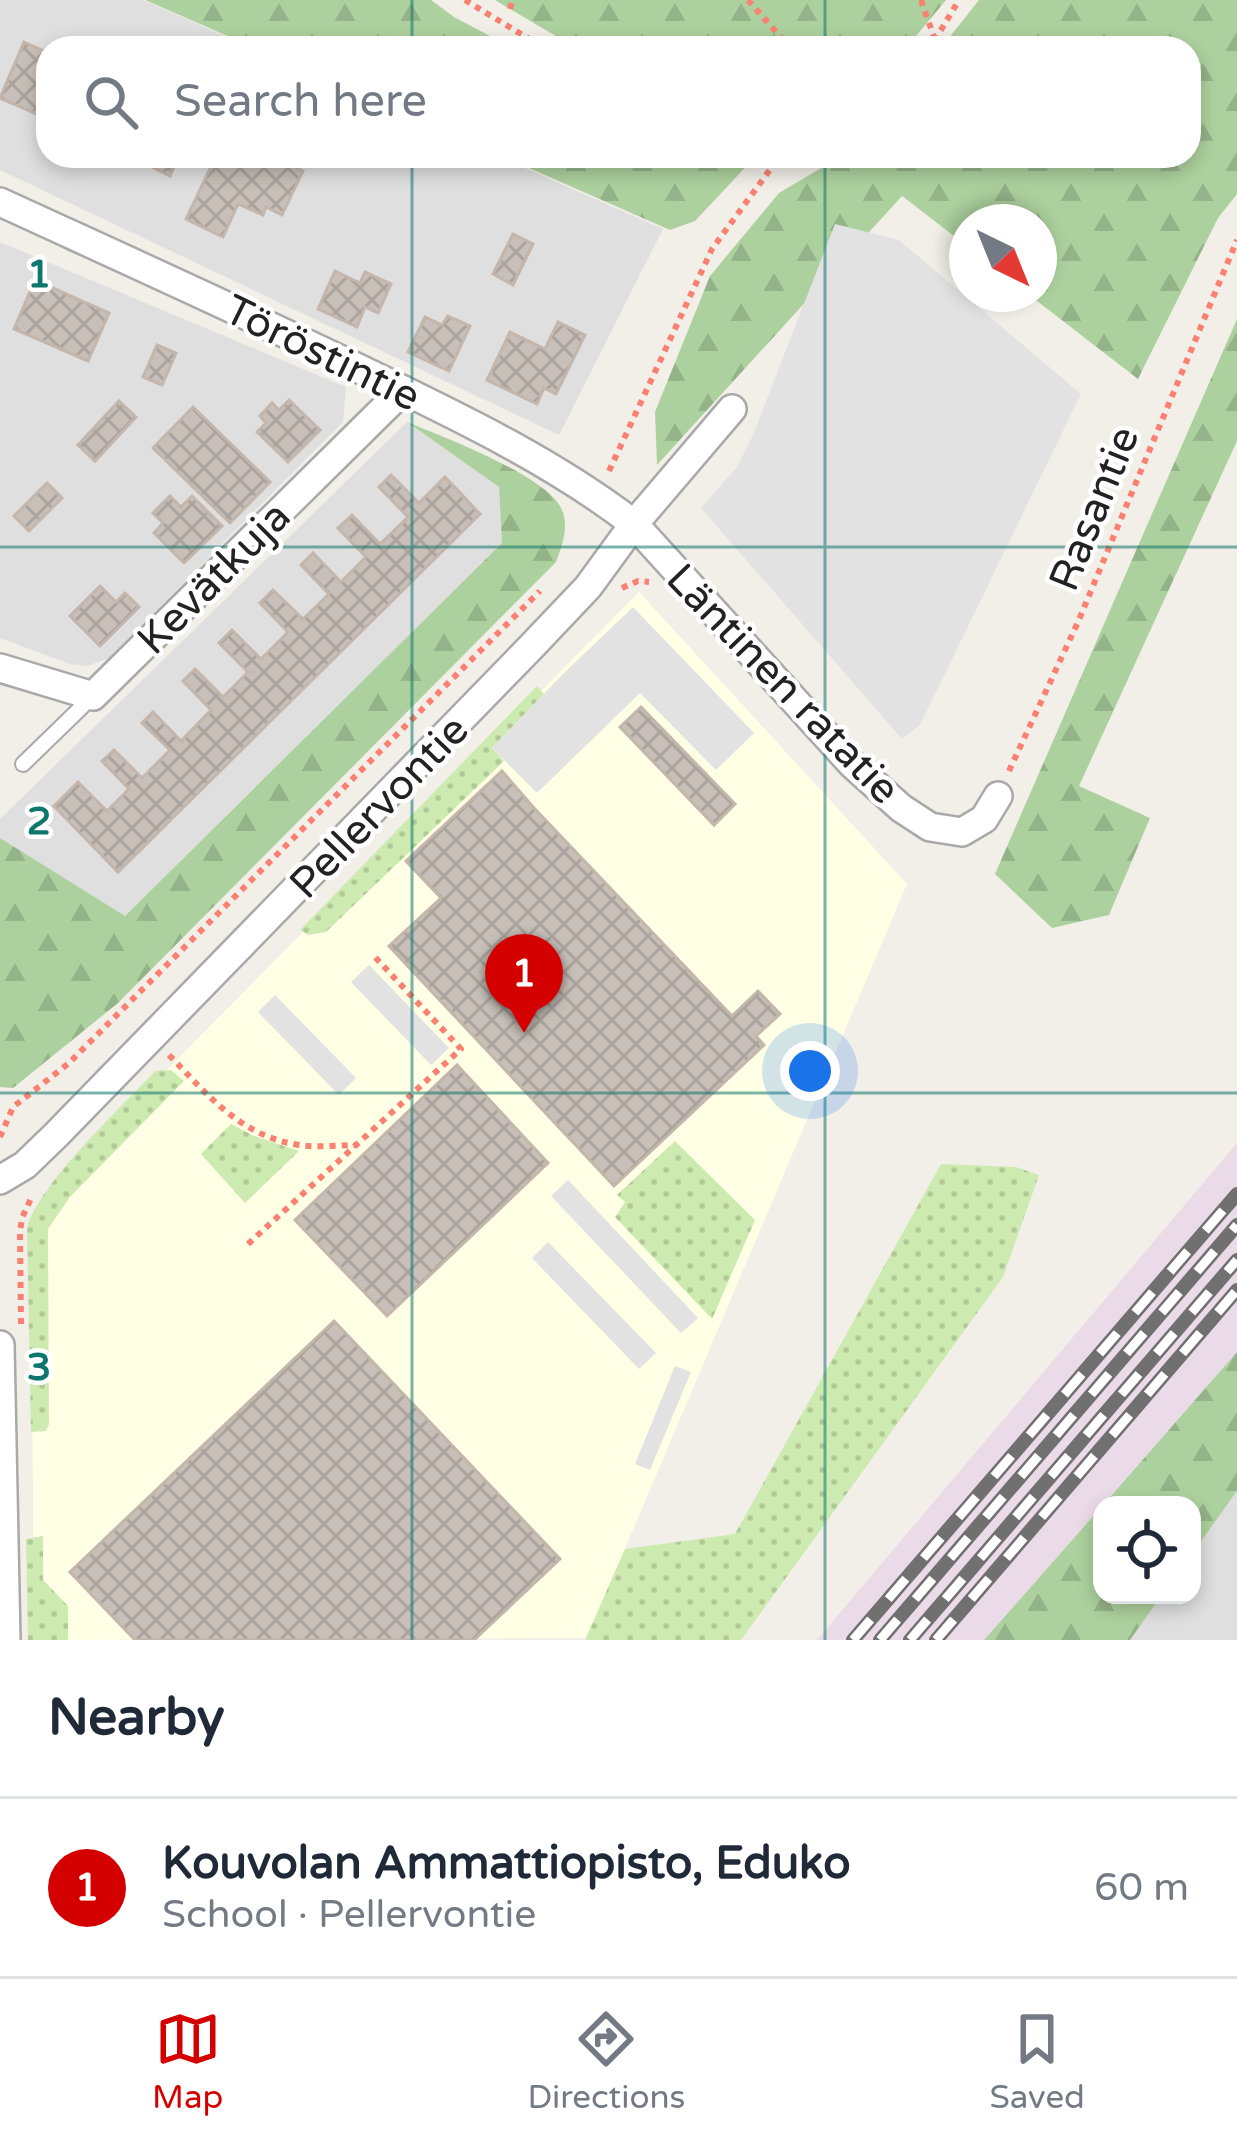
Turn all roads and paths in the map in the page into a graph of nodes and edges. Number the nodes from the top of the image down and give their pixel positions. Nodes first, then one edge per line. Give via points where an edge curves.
1 (465, 0) edge
2 (748, 0) edge
3 (921, 0) edge
4 (958, 0) edge
5 (524, 36) edge
6 (780, 36) edge
7 (933, 36) edge
8 (936, 36) edge
9 (771, 168) edge
10 (0, 202) edge
11 (1237, 240) edge
12 (403, 390) junction
13 (732, 409) dead end
14 (597, 496) junction
15 (634, 524) junction
16 (679, 574) junction
17 (550, 581) dead end
18 (620, 589) dead end
19 (0, 668) edge
20 (93, 696) junction
21 (23, 764) dead end
22 (998, 796) joint
23 (374, 956) dead end
24 (175, 1043) dead end
25 (0, 1137) edge
26 (356, 1145) junction
27 (0, 1180) edge
28 (36, 1191) dead end
29 (248, 1244) dead end
30 (11, 1335) edge
31 (6, 1640) edge

1 - 5 path
2 - 6 path
3 - 7 path
4 - 8 path
9 - 14 path via 712,249
10 - 12 street, Töröstintie
11 - 22 path, Rasantie
12 - 14 street, Töröstintie
12 - 20 street, Kevätkuja
13 - 15 street, Pellervontie
14 - 15 street, Töröstintie
15 - 16 street, Läntinen ratatie
15 - 27 street, Pellervontie via 588,587 421,762 57,1134
16 - 18 path
16 - 22 street, Läntinen ratatie via 901,808 930,827 962,832 984,819
17 - 25 path via 69,1063 13,1107
19 - 20 street
20 - 21 lane
23 - 26 path via 461,1049
24 - 26 path via 166,1052 224,1113 252,1130 303,1146
26 - 29 path
28 - 30 path via 22,1218
30 - 31 street

